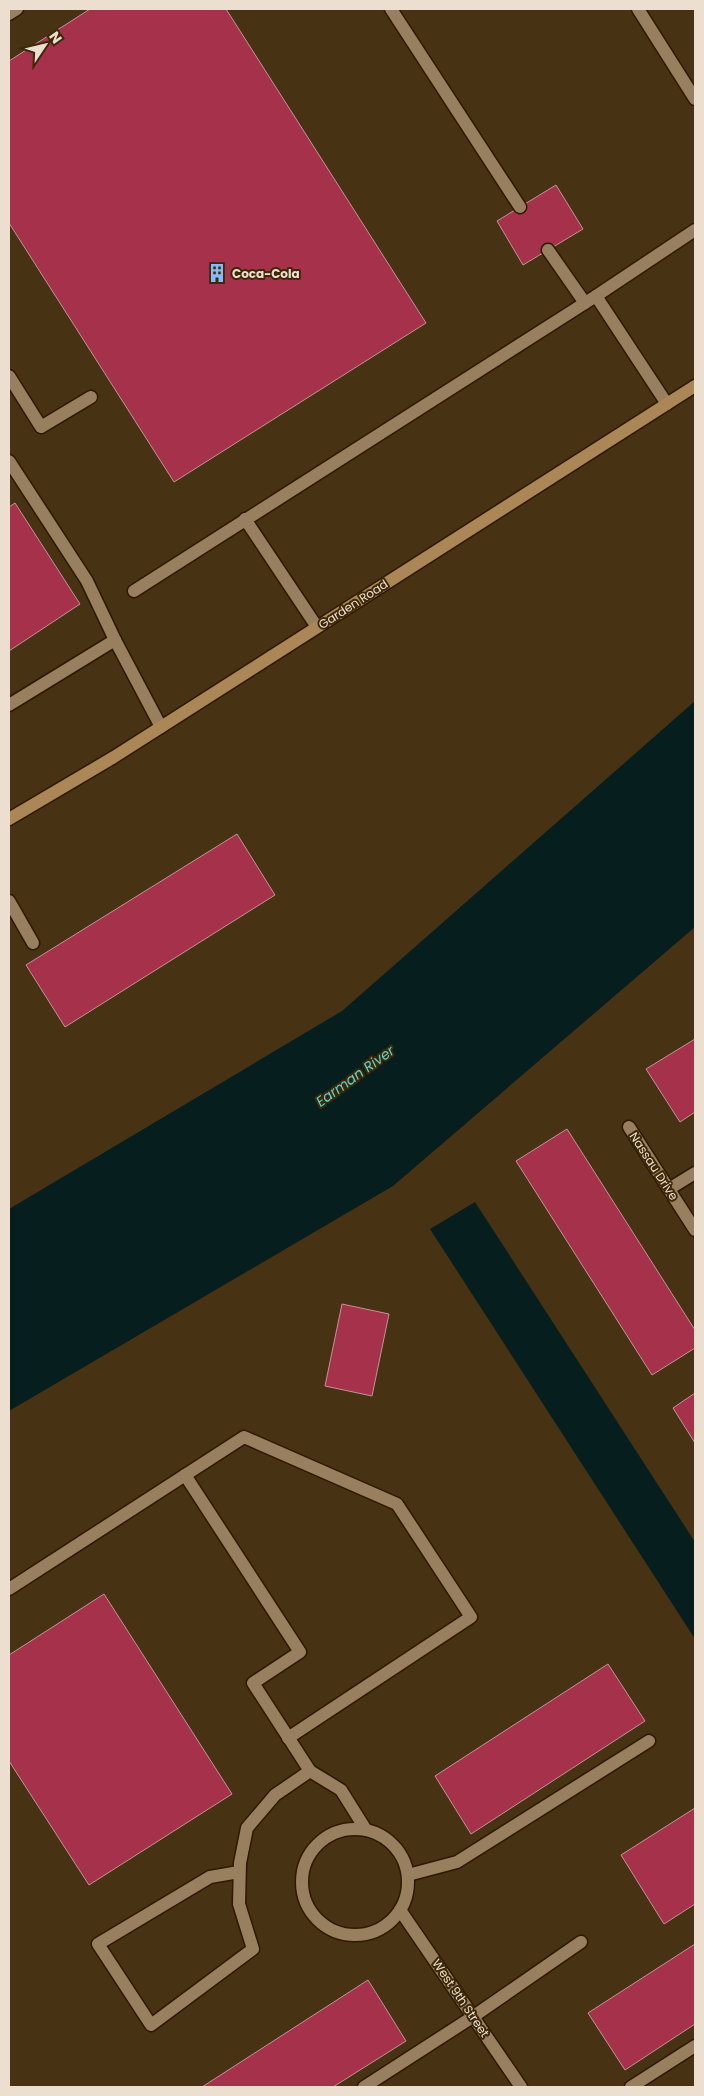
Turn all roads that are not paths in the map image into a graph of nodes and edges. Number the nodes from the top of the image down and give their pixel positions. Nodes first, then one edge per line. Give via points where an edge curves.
1 (17, 9) edge
2 (392, 9) edge
3 (638, 9) edge
4 (9, 14) edge
5 (695, 99) edge
6 (520, 207) dead end
7 (695, 230) edge
8 (548, 250) dead end
9 (590, 299) junction
10 (9, 376) edge
11 (695, 386) edge
12 (91, 396) dead end
13 (667, 404) junction
14 (9, 461) edge
15 (245, 518) junction
16 (134, 591) dead end
17 (317, 627) junction
18 (115, 640) junction
19 (9, 705) edge
20 (161, 727) junction
21 (9, 819) edge
22 (9, 901) edge
23 (33, 942) dead end
24 (629, 1127) dead end
25 (695, 1173) edge
26 (669, 1189) junction
27 (695, 1230) edge
28 (185, 1475) junction
29 (9, 1589) edge
30 (288, 1738) junction
31 (649, 1741) dead end
32 (310, 1772) junction
33 (366, 1830) junction
34 (239, 1872) junction
35 (408, 1875) junction
36 (400, 1910) junction
37 (581, 1942) dead end
38 (474, 2016) junction
39 (695, 2046) edge
40 (364, 2087) edge
41 (521, 2087) edge
42 (631, 2087) edge

1 - 4 street
2 - 6 street
3 - 5 street
7 - 9 street
8 - 9 street
9 - 13 street
9 - 15 street
10 - 12 street via 41,427
11 - 13 street, Garden Road
13 - 17 street, Garden Road
14 - 18 street via 86,581
15 - 16 street
15 - 17 street
17 - 20 street, Garden Road
18 - 19 street
18 - 20 street
20 - 21 street, Garden Road
22 - 23 street
24 - 26 street, Nassau Drive
25 - 26 street
26 - 27 street, Nassau Drive
28 - 29 street
28 - 30 street via 300,1652 253,1683
28 - 30 street via 244,1437 397,1504 471,1617
30 - 32 street
31 - 35 street via 456,1862
32 - 33 street via 341,1790
32 - 34 street via 275,1795 247,1828
33 - 35 street via 384,1837 402,1857
33 - 36 street via 348,1829 318,1843 307,1858 303,1871 302,1890 308,1908 330,1929 358,1936 376,1931 392,1921
34 - 34 street via 239,1904 253,1949 151,2025 98,1944 210,1877
35 - 36 street via 407,1893
36 - 38 street, West 9th Street
37 - 38 street
38 - 40 street
38 - 41 street, West 9th Street
39 - 42 street

